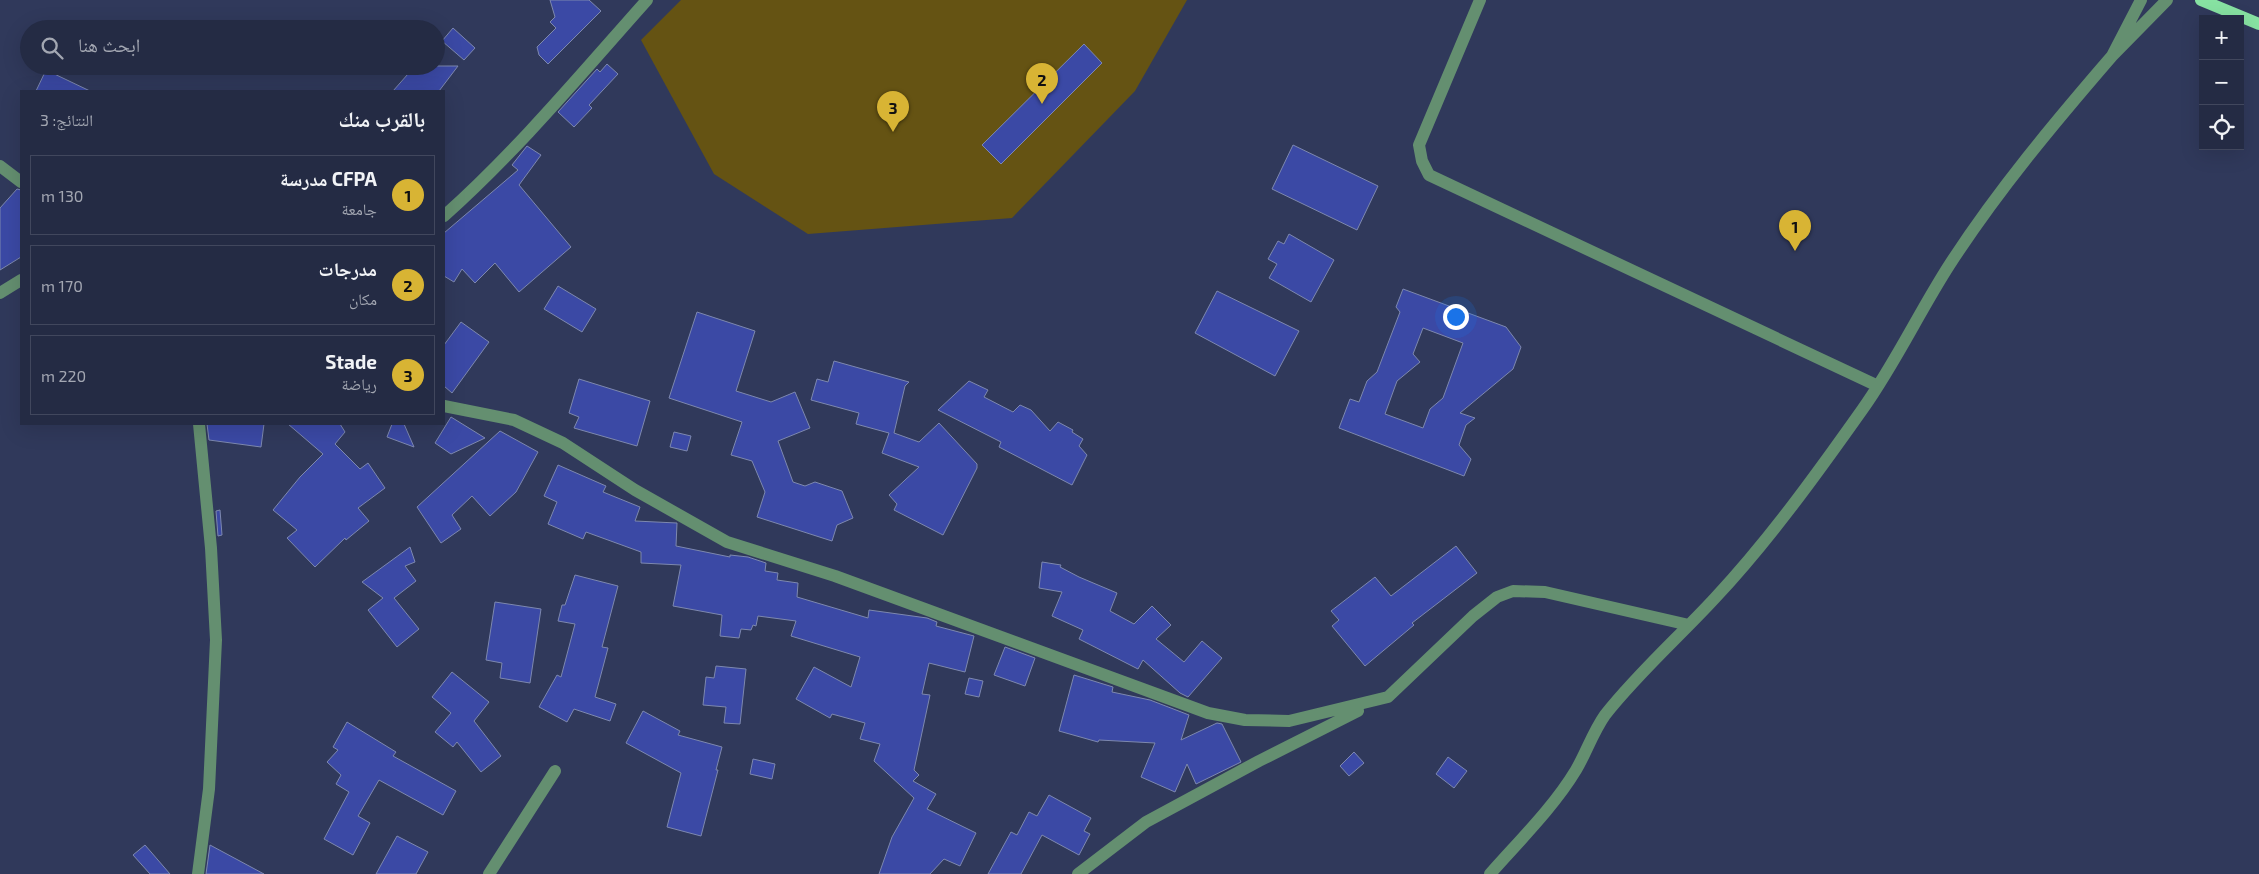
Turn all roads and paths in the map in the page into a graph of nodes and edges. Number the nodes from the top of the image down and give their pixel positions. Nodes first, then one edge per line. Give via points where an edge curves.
1 (647, 0) edge
2 (1480, 0) edge
3 (2140, 0) edge
4 (2167, 0) edge
5 (2201, 0) edge
6 (2259, 24) edge
7 (2112, 56) junction
8 (0, 166) edge
9 (20, 181) edge
10 (445, 215) edge
11 (20, 281) edge
12 (0, 293) edge
13 (1878, 386) junction
14 (445, 406) edge
15 (199, 425) edge
16 (1689, 624) junction
17 (1388, 696) junction
18 (554, 770) dead end
19 (198, 874) edge
20 (488, 874) edge
21 (1078, 874) edge
22 (1490, 874) edge

1 - 10 street via 556,102
2 - 13 street via 1419,145 1422,161 1430,175
3 - 7 street
4 - 7 street
5 - 6 main road
7 - 13 street via 2060,114 1951,262
8 - 9 street
11 - 12 street
13 - 16 street via 1782,519
14 - 17 street via 514,420 563,442 634,490 727,542 844,580 1208,713 1245,720 1289,721
15 - 19 street via 216,640 209,789
16 - 17 street via 1545,592 1513,591 1497,596 1473,616
16 - 22 street via 1603,718 1576,771
17 - 21 street via 1146,822
18 - 20 street

